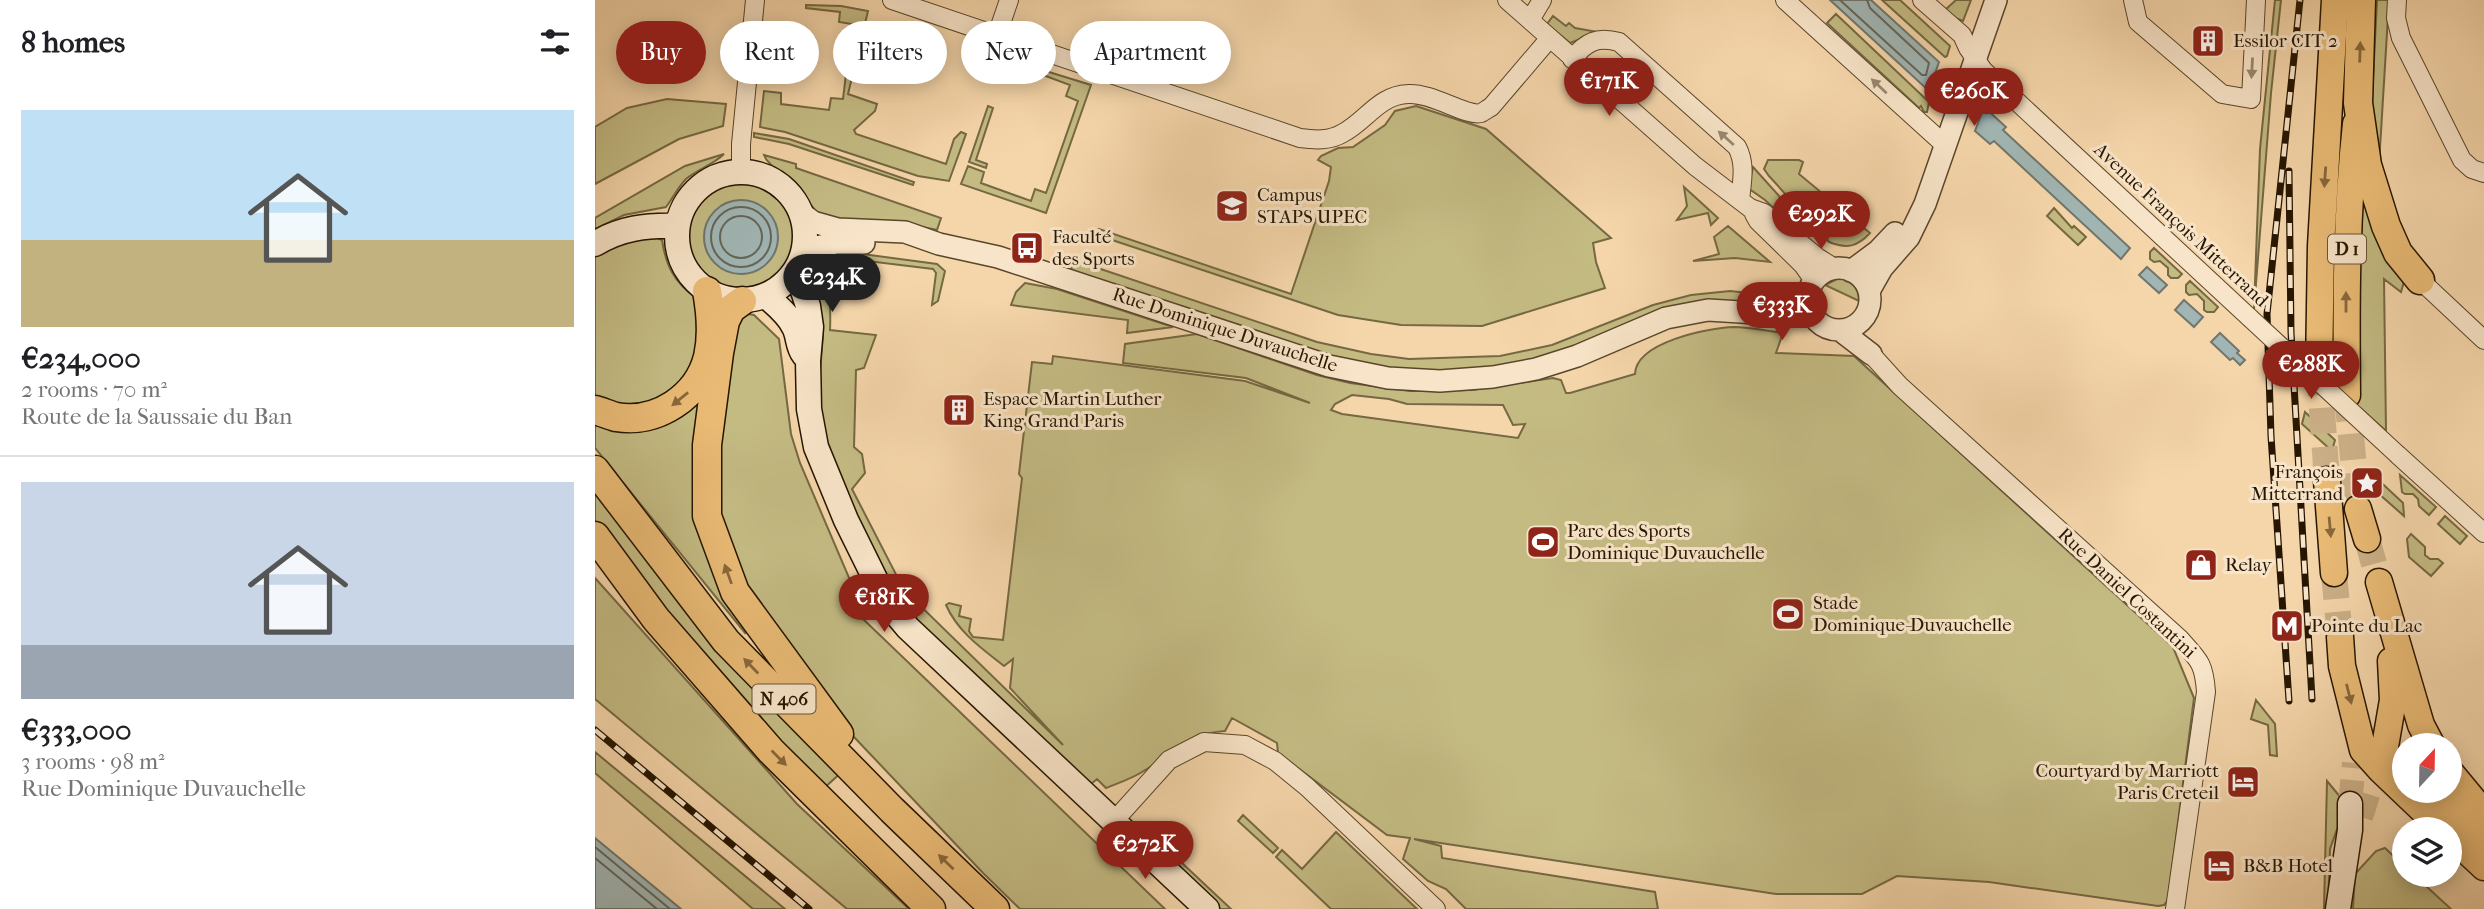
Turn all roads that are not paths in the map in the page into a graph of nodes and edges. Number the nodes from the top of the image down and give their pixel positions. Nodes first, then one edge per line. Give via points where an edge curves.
1 (755, 0) edge
2 (892, 0) edge
3 (1009, 0) edge
4 (1507, 0) edge
5 (1542, 0) edge
6 (1785, 0) edge
7 (1922, 0) edge
8 (1996, 0) edge
9 (2133, 0) edge
10 (2256, 0) edge
11 (2336, 0) edge
12 (2361, 0) edge
13 (2397, 0) edge
14 (1530, 20) junction
15 (1002, 21) edge
16 (961, 24) edge
17 (1549, 39) junction
18 (1056, 56) edge
19 (1571, 59) junction
20 (1975, 60) junction
21 (2358, 103) junction
22 (1945, 145) junction
23 (741, 172) junction
24 (2484, 173) edge
25 (1745, 204) junction
26 (801, 213) junction
27 (1920, 215) junction
28 (677, 226) junction
29 (595, 244) edge
30 (939, 244) junction
31 (800, 260) junction
32 (1844, 270) junction
33 (2420, 280) joint
34 (1812, 288) junction
35 (1869, 291) junction
36 (707, 292) junction
37 (754, 298) junction
38 (1757, 313) junction
39 (1816, 321) junction
40 (1850, 327) junction
41 (2484, 340) edge
42 (1871, 354) joint
43 (808, 361) junction
44 (2319, 369) tunnel mouth
45 (2347, 395) tunnel mouth
46 (595, 410) edge
47 (595, 470) edge
48 (2326, 480) tunnel mouth
49 (2358, 509) tunnel mouth
50 (2484, 533) edge
51 (595, 536) edge
52 (2367, 539) tunnel mouth
53 (595, 567) edge
54 (2334, 573) tunnel mouth
55 (2379, 582) tunnel mouth
56 (2388, 611) junction
57 (656, 619) junction
58 (2340, 636) tunnel mouth
59 (2425, 733) edge
60 (2376, 764) edge
61 (2462, 786) edge
62 (2443, 803) edge
63 (892, 810) junction
64 (2484, 813) edge
65 (2354, 817) tunnel mouth
66 (2431, 817) edge
67 (1114, 821) junction
68 (2484, 845) edge
69 (2462, 846) edge
70 (2484, 867) edge
71 (931, 909) edge
72 (995, 909) edge
73 (1207, 909) edge
74 (1436, 909) edge
75 (2175, 909) edge
76 (2338, 909) edge

1 - 23 street
2 - 16 street
3 - 15 street
4 - 14 street
5 - 14 street
22 -> 6 street
7 - 20 street, Avenue François Mitterrand via 1962,36
8 - 20 street
10 -> 9 street via 2251,99 2222,94 2138,22
11 -> 44 main road, D 1 via 2321,246
21 -> 12 highway, D 1
13 - 24 street via 2401,38 2462,160
14 - 17 street
17 - 18 street via 1491,107 1480,113 1405,93 1380,103 1343,134 1317,140
17 - 19 street
19 - 25 street
25 -> 19 street via 1742,157 1737,147 1619,42 1593,40
20 - 22 street
20 - 50 street, Avenue François Mitterrand, bridge
21 - 33 highway via 2367,165 2386,226 2398,253
45 -> 21 main road, D 1 via 2347,226
22 - 27 street
23 - 26 main road via 777,183
23 - 28 main road via 706,182 687,201
25 - 32 street via 1817,257
25 - 34 street via 1803,265
26 - 30 street, Rue Dominique Duvauchelle via 838,229 905,232
26 - 31 main road via 805,231
27 - 32 street via 1899,228 1878,251
27 - 35 street
28 - 29 main road via 628,229
28 - 36 main road via 682,264
30 - 31 street, Rue Dominique Duvauchelle via 837,243
30 - 38 street, Rue Dominique Duvauchelle via 1064,277 1329,366 1388,378 1493,377 1577,356 1687,313
31 - 37 main road via 783,285
31 - 43 main road via 811,327
32 - 34 street via 1822,274
32 - 35 street via 1859,275
33 - 41 street
34 - 38 street, Rue Dominique Duvauchelle via 1788,309
34 - 39 street via 1810,310
35 - 40 street via 1869,308
36 - 37 main road via 724,299
36 -> 46 highway via 711,317 708,357 697,384 678,403 651,415 617,417
37 - 43 main road via 786,314
63 -> 37 highway via 885,788 832,726 735,592 707,516 707,445 725,321 731,309
38 - 39 street, Rue Dominique Duvauchelle via 1789,322
39 - 40 street via 1831,329
40 - 42 street, Rue Daniel Costantini
42 - 75 street, Rue Daniel Costantini via 1900,386 2200,662 2206,692
43 - 67 main road via 816,447 887,603
63 -> 47 highway, N 406 via 726,640
48 -> 54 main road
49 - 52 main road
51 - 57 highway, N 406
53 - 57 highway via 631,603
55 - 56 main road
56 - 59 main road
56 - 60 main road via 2393,700
57 -> 71 highway, N 406 via 771,751
58 -> 60 main road via 2342,666
60 - 66 main road
61 - 64 main road
62 - 68 main road
72 -> 63 highway, N 406
65 - 76 main road
67 - 73 main road
67 - 74 street via 1169,760 1204,742 1245,745 1275,761 1307,787
69 - 70 main road

